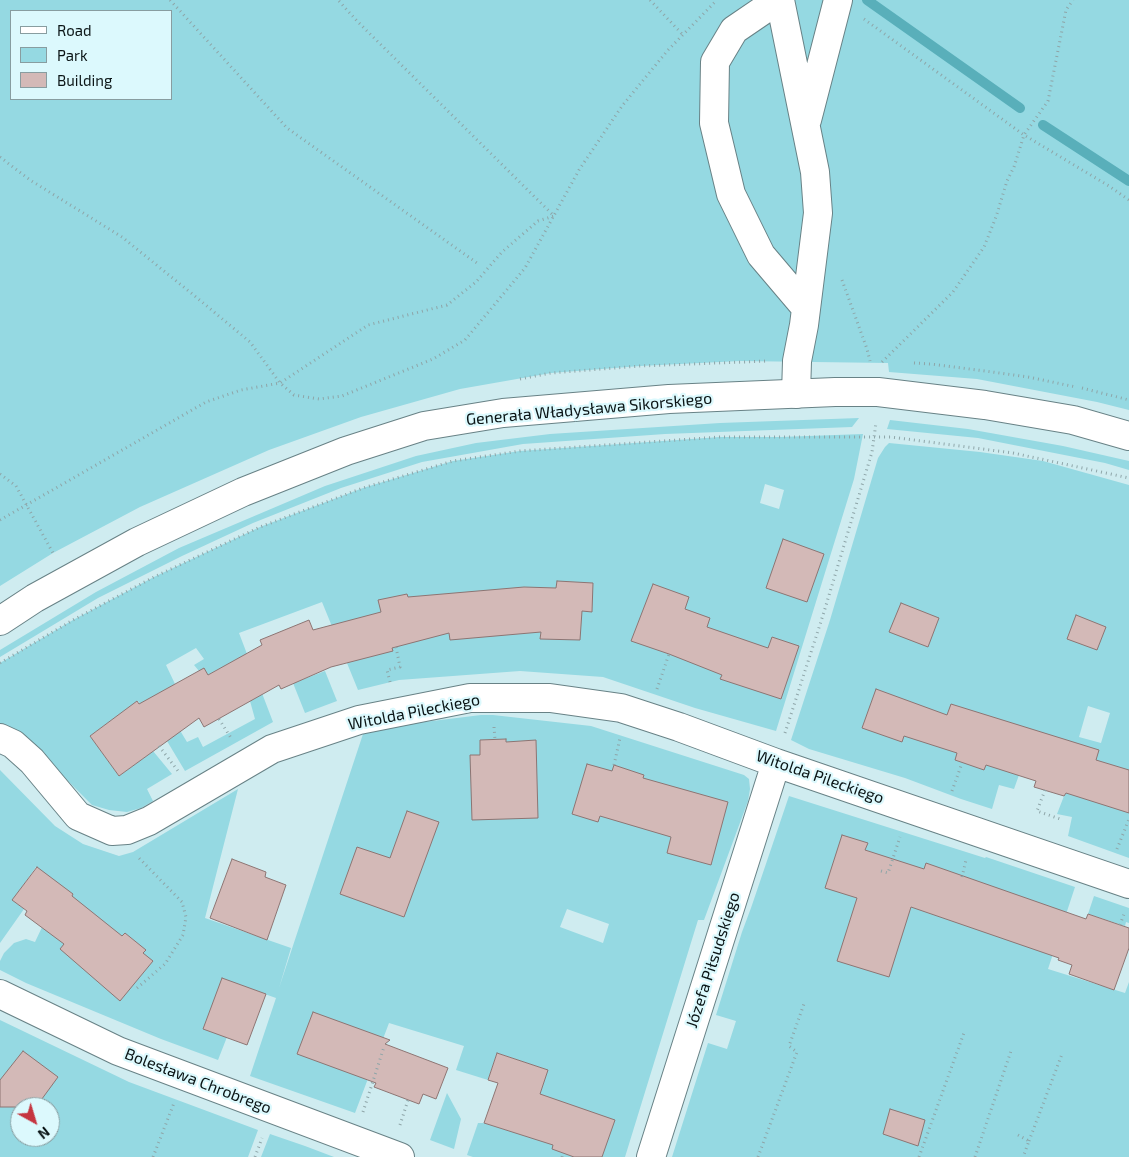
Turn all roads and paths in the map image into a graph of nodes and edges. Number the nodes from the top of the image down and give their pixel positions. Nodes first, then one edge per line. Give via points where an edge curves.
1 (170, 0) edge
2 (338, 0) edge
3 (650, 0) edge
4 (717, 0) edge
5 (779, 0) edge
6 (838, 0) edge
7 (1073, 0) edge
8 (863, 18) dead end
9 (683, 35) junction
10 (805, 126) junction
11 (1024, 135) junction
12 (0, 157) edge
13 (1129, 200) edge
14 (554, 216) junction
15 (477, 262) dead end
16 (840, 274) dead end
17 (806, 308) junction
18 (870, 363) dead end
19 (881, 363) dead end
20 (280, 382) junction
21 (796, 394) junction
22 (876, 421) dead end
23 (1129, 436) edge
24 (874, 437) junction
25 (0, 474) edge
26 (1129, 478) edge
27 (26, 504) junction
28 (0, 520) edge
29 (53, 553) dead end
30 (0, 621) edge
31 (396, 647) dead end
32 (669, 654) dead end
33 (0, 663) edge
34 (392, 690) dead end
35 (655, 694) dead end
36 (219, 719) dead end
37 (621, 735) dead end
38 (0, 738) edge
39 (233, 743) dead end
40 (160, 746) dead end
41 (776, 762) junction
42 (962, 763) dead end
43 (614, 765) dead end
44 (180, 775) dead end
45 (1045, 790) dead end
46 (950, 795) dead end
47 (1129, 819) edge
48 (1063, 820) dead end
49 (902, 831) dead end
50 (133, 852) dead end
51 (1116, 852) dead end
52 (881, 871) dead end
53 (1129, 884) edge
54 (137, 988) dead end
55 (0, 994) edge
56 (806, 1001) dead end
57 (965, 1030) dead end
58 (384, 1047) dead end
59 (1012, 1048) dead end
60 (1062, 1054) dead end
61 (176, 1098) dead end
62 (408, 1100) dead end
63 (362, 1112) dead end
64 (399, 1126) dead end
65 (264, 1132) dead end
66 (1018, 1135) dead end
67 (1029, 1141) junction
68 (153, 1157) edge
69 (255, 1157) edge
70 (400, 1157) edge
71 (651, 1157) edge
72 (758, 1157) edge
73 (919, 1157) edge
74 (975, 1157) edge
75 (1023, 1157) edge

1 - 15 path via 287,128
2 - 14 path
3 - 9 path
4 - 9 path
5 - 10 street
5 - 17 street via 734,30 715,62 714,123 731,194 761,255
6 - 10 street
7 - 11 path via 1066,10 1048,101
8 - 11 path
9 - 14 path via 622,106 579,170
10 - 17 street via 815,172 818,213
11 - 13 path
11 - 19 path via 984,247 953,292
12 - 20 path via 30,180 122,238 196,296 250,342
14 - 20 path via 538,221 502,252 476,282 447,305 368,325
14 - 20 path via 526,268 465,340 433,359 342,396 319,399 294,395
16 - 18 path
17 - 21 street via 797,361
20 - 27 path via 206,402
21 - 23 street, Generała Władysława Sikorskiego via 878,392 985,405 1073,420
21 - 30 street, Generała Władysława Sikorskiego via 670,399 502,413 424,426 346,451 243,492 137,542
22 - 24 path
24 - 26 path via 1013,453
24 - 33 path via 720,437 520,451 453,461 363,488 260,527 138,586
24 - 41 path via 827,602
25 - 27 path via 16,486
27 - 28 path
27 - 29 path
31 - 34 path via 400,667 387,670
32 - 35 path
36 - 39 path
37 - 43 path
38 - 41 street, Witolda Pileckiego via 14,744 32,761 78,816 112,831 127,830 149,821 272,749 367,718 470,698 550,698 621,708
40 - 44 path
41 - 53 street, Witolda Pileckiego
41 - 71 street, Józefa Piłsudskiego
42 - 46 path
45 - 48 path via 1037,811
47 - 51 path
49 - 52 path via 888,873
50 - 54 path via 182,902 186,917 183,935 165,964
55 - 70 street, Bolesława Chrobrego via 118,1050
56 - 72 path via 789,1046 797,1052
57 - 73 path
58 - 63 path
59 - 74 path
60 - 67 path
61 - 68 path
62 - 64 path
65 - 69 path
66 - 67 path
67 - 75 path

